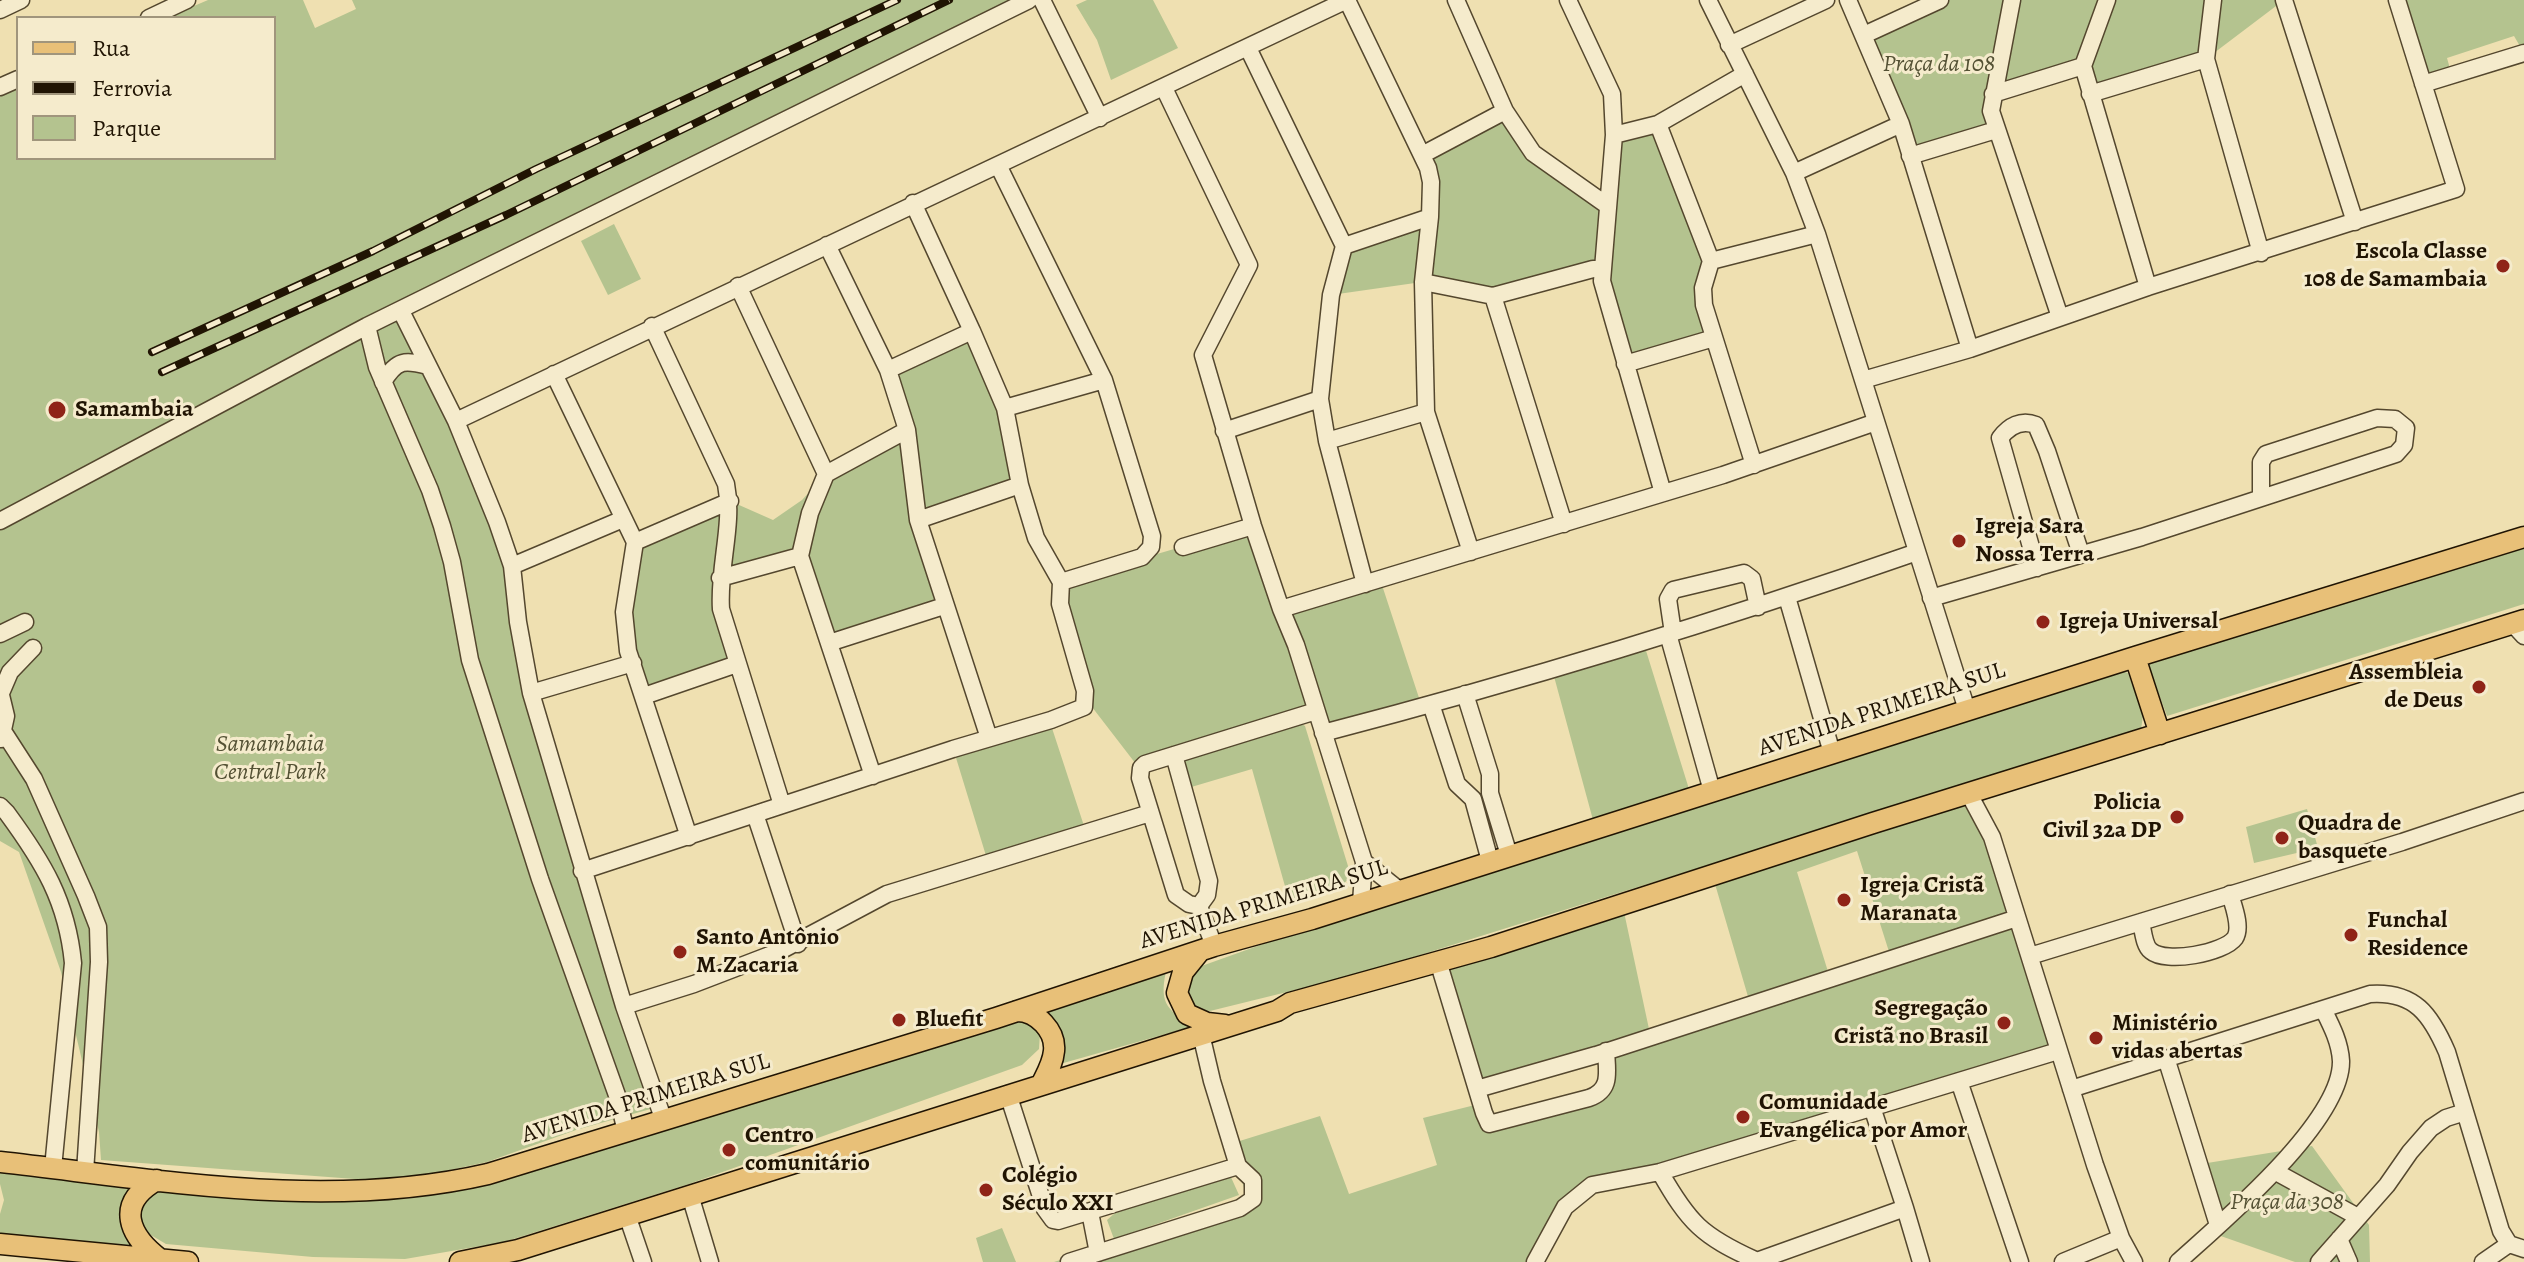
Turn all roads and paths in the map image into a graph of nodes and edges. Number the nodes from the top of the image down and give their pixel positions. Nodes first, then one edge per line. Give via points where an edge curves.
1 (21, 0) edge
2 (187, 0) edge
3 (1029, 0) edge
4 (1042, 0) edge
5 (1456, 0) edge
6 (1568, 0) edge
7 (1708, 0) edge
8 (1826, 0) edge
9 (1848, 0) edge
10 (1940, 0) edge
11 (2012, 0) edge
12 (2107, 0) edge
13 (2213, 0) edge
14 (2284, 0) edge
15 (2397, 0) edge
16 (162, 5) edge
17 (0, 10) edge
18 (1864, 35) junction
19 (1729, 45) junction
20 (1248, 48) junction
21 (2524, 53) edge
22 (2206, 59) junction
23 (2083, 66) junction
24 (1745, 74) junction
25 (2423, 84) junction
26 (1164, 88) junction
27 (1993, 94) junction
28 (2090, 94) junction
29 (1505, 111) junction
30 (1100, 118) junction
31 (1658, 124) junction
32 (1901, 124) junction
33 (1996, 130) junction
34 (1614, 135) junction
35 (1422, 155) junction
36 (1910, 156) junction
37 (998, 165) junction
38 (1794, 173) junction
39 (913, 203) junction
40 (1608, 206) junction
41 (1430, 217) junction
42 (2355, 222) junction
43 (1817, 234) junction
44 (827, 245) junction
45 (1344, 246) junction
46 (2261, 253) junction
47 (1711, 261) junction
48 (1601, 269) junction
49 (1423, 282) junction
50 (738, 286) junction
51 (2148, 287) junction
52 (1493, 296) junction
53 (401, 311) junction
54 (2060, 317) junction
55 (367, 326) junction
56 (652, 326) junction
57 (972, 331) junction
58 (1714, 338) junction
59 (1970, 349) junction
60 (1625, 364) junction
61 (428, 366) junction
62 (888, 370) junction
63 (554, 374) junction
64 (1104, 380) junction
65 (1863, 380) junction
66 (383, 382) junction
67 (1320, 399) junction
68 (1005, 408) junction
69 (1426, 412) junction
70 (456, 421) junction
71 (1876, 422) junction
72 (907, 430) junction
73 (1224, 431) junction
74 (1327, 441) junction
75 (1754, 465) junction
76 (826, 474) junction
77 (1020, 485) junction
78 (1663, 493) junction
79 (2261, 497) junction
80 (730, 501) junction
81 (623, 519) junction
82 (918, 520) junction
83 (0, 521) edge
84 (1564, 524) junction
85 (1253, 526) junction
86 (2524, 537) edge
87 (635, 542) junction
88 (1183, 547) dead end
89 (1471, 552) junction
90 (1917, 552) junction
91 (2081, 554) junction
92 (800, 556) junction
93 (512, 566) junction
94 (2037, 568) junction
95 (720, 578) junction
96 (1061, 582) junction
97 (1365, 584) junction
98 (1787, 597) junction
99 (1931, 598) junction
100 (944, 606) junction
101 (1758, 607) junction
102 (1281, 609) junction
103 (25, 622) dead end
104 (2520, 627) edge
105 (1670, 633) junction
106 (0, 634) edge
107 (829, 643) junction
108 (33, 648) dead end
109 (2135, 657) junction
110 (633, 663) junction
111 (737, 664) junction
112 (1, 692) edge
113 (531, 693) junction
114 (1465, 694) junction
115 (644, 696) junction
116 (1431, 704) junction
117 (1967, 710) junction
118 (1316, 711) junction
119 (1323, 733) junction
120 (2160, 734) junction
121 (2, 735) edge
122 (989, 738) junction
123 (1832, 753) junction
124 (1174, 755) junction
125 (873, 776) junction
126 (1712, 791) junction
127 (1977, 792) junction
128 (1482, 796) junction
129 (2524, 801) edge
130 (782, 805) junction
131 (0, 806) edge
132 (1150, 813) junction
133 (755, 814) junction
134 (689, 837) junction
135 (1500, 858) junction
136 (1364, 862) junction
137 (582, 871) junction
138 (1399, 890) junction
139 (2230, 894) junction
140 (1361, 902) junction
141 (1199, 906) junction
142 (2017, 918) junction
143 (2141, 922) junction
144 (798, 944) junction
145 (1207, 949) junction
146 (2030, 956) junction
147 (1438, 961) junction
148 (624, 1006) junction
149 (2323, 1009) junction
150 (1017, 1011) junction
151 (1227, 1025) junction
152 (1201, 1034) junction
153 (1606, 1051) junction
154 (2058, 1051) junction
155 (2167, 1061) junction
156 (1959, 1081) junction
157 (1042, 1083) junction
158 (1477, 1089) junction
159 (2071, 1089) junction
160 (1008, 1094) junction
161 (1872, 1107) junction
162 (2465, 1112) junction
163 (664, 1121) junction
164 (626, 1132) junction
165 (0, 1162) edge
166 (1238, 1166) junction
167 (53, 1168) junction
168 (85, 1172) junction
169 (1660, 1172) junction
170 (2276, 1172) junction
171 (157, 1180) junction
172 (690, 1195) junction
173 (1905, 1208) junction
174 (1090, 1212) junction
175 (627, 1215) junction
176 (2358, 1217) junction
177 (2218, 1225) junction
178 (2121, 1238) junction
179 (2339, 1239) junction
180 (0, 1244) edge
181 (2517, 1246) edge
182 (1098, 1253) junction
183 (66, 1256) edge
184 (119, 1258) edge
185 (161, 1260) junction
186 (1543, 1260) edge
187 (1754, 1261) edge
188 (188, 1262) edge
189 (460, 1262) edge
190 (643, 1262) edge
191 (710, 1262) edge
192 (1069, 1262) edge
193 (1921, 1262) edge
194 (2020, 1262) edge
195 (2063, 1262) edge
196 (2134, 1262) edge
197 (2178, 1262) edge
198 (2319, 1262) edge
199 (2349, 1262) edge
200 (2483, 1262) edge

1 - 17 street
2 - 16 street
3 - 53 street
4 - 30 street
5 - 29 street
6 - 34 street via 1612,94
7 - 19 street
8 - 19 street
9 - 18 street
10 - 18 street
11 - 27 street
12 - 23 street
13 - 22 street
14 - 42 street
15 - 25 street
18 - 32 street
19 - 24 street
20 - 26 street
20 - 35 street via 1347,0
20 - 45 street
21 - 25 street
22 - 28 street
22 - 46 street
23 - 27 street
23 - 28 street
24 - 31 street
24 - 38 street
25 - 42 street via 2456,189
26 - 30 street
26 - 73 street via 1249,265 1203,355
27 - 33 street
28 - 51 street
29 - 35 street
29 - 40 street via 1533,153
30 - 37 street
31 - 34 street
31 - 47 street
32 - 36 street
32 - 38 street
33 - 36 street
33 - 54 street
34 - 40 street
35 - 41 street via 1431,182
36 - 59 street
37 - 39 street
37 - 64 street
38 - 43 street
39 - 44 street
39 - 57 street
40 - 48 street
41 - 45 street
41 - 49 street
42 - 46 street
43 - 47 street
43 - 65 street
44 - 50 street
44 - 62 street
45 - 67 street via 1331,295
46 - 51 street
47 - 58 street via 1703,297
48 - 52 street
48 - 60 street
49 - 52 street
49 - 69 street
50 - 56 street
50 - 76 street
51 - 54 street
52 - 84 street
53 - 55 street
53 - 61 street
54 - 59 street
55 - 66 street
55 - 83 street
56 - 63 street
56 - 80 street via 721,470
57 - 62 street
57 - 68 street
58 - 60 street
58 - 75 street
59 - 65 street
60 - 78 street
61 - 66 street via 400,363
61 - 70 street
62 - 72 street
63 - 70 street
63 - 81 street
64 - 68 street
64 - 96 street via 1147,515 1151,547 1142,557
65 - 71 street
66 - 164 street via 442,526 470,660
67 - 73 street
67 - 74 street
68 - 77 street
69 - 74 street
69 - 89 street
70 - 93 street
71 - 75 street
71 - 90 street
72 - 76 street
72 - 82 street
73 - 85 street
74 - 97 street
75 - 78 street
76 - 92 street
77 - 82 street
77 - 96 street via 1036,538
78 - 84 street
79 - 79 street via 2396,454 2406,440 2406,428 2395,419 2377,418 2266,454 2261,462
79 - 91 street
80 - 87 street
80 - 95 street
81 - 87 street
81 - 93 street
82 - 100 street
84 - 89 street
85 - 88 street
85 - 102 street
86 - 109 main road, AVENIDA PRIMEIRA SUL
87 - 110 street via 624,612
89 - 97 street
90 - 98 street
90 - 99 street
91 - 94 street
91 - 94 street via 2036,425 2016,424 2000,438
92 - 95 street
92 - 107 street
93 - 113 street
94 - 99 street
95 - 111 street via 721,609
96 - 122 street via 1060,604 1085,691 1084,707
97 - 102 street
98 - 101 street
98 - 123 street
99 - 117 street
100 - 107 street
100 - 122 street
101 - 105 street
101 - 105 street via 1752,579 1744,573 1673,590 1668,599
102 - 118 street
103 - 106 street
104 - 120 main road
105 - 114 street
105 - 126 street
107 - 125 street
108 - 112 street via 10,672
109 - 117 main road, AVENIDA PRIMEIRA SUL
109 - 120 main road
110 - 113 street
110 - 115 street
111 - 115 street
111 - 130 street
112 - 121 street via 6,716
113 - 137 street
114 - 116 street
114 - 128 street via 1490,774
115 - 134 street
116 - 119 street
116 - 128 street via 1457,784
117 - 123 main road, AVENIDA PRIMEIRA SUL
118 - 119 street
118 - 124 street
119 - 136 street
120 - 127 main road
121 - 168 street via 34,779 98,927
122 - 125 street
123 - 126 main road, AVENIDA PRIMEIRA SUL
124 - 132 street via 1140,770
124 - 141 street via 1209,881
125 - 130 street
126 - 135 main road, AVENIDA PRIMEIRA SUL
127 - 142 street
127 - 147 main road
128 - 135 street
129 - 139 street
130 - 133 street
131 - 167 street via 46,870 70,931 73,963
132 - 141 street via 1176,895
132 - 144 street via 887,894
133 - 134 street
133 - 144 street
134 - 137 street
135 - 138 main road, AVENIDA PRIMEIRA SUL
136 - 138 street
136 - 140 street
137 - 148 street
138 - 140 main road, AVENIDA PRIMEIRA SUL
139 - 143 street
139 - 143 street via 2237,932 2221,947 2183,957 2161,956 2148,949
140 - 145 main road, AVENIDA PRIMEIRA SUL
141 - 145 street
142 - 146 street
142 - 153 street
143 - 146 street
144 - 148 street
145 - 150 main road, AVENIDA PRIMEIRA SUL
145 - 151 main road via 1183,972 1177,993 1187,1014
146 - 154 street
147 - 151 main road
147 - 158 street
148 - 163 street
149 - 155 street
149 - 162 street via 2385,993 2418,1007 2439,1034
149 - 170 street via 2339,1049 2340,1069 2315,1122
150 - 157 main road via 1034,1015 1052,1035 1053,1056
150 - 163 main road, AVENIDA PRIMEIRA SUL
151 - 152 main road
152 - 157 main road
152 - 166 street
153 - 158 street
153 - 158 street via 1605,1088 1589,1098 1490,1124
154 - 156 street
154 - 159 street
155 - 159 street
155 - 177 street
156 - 161 street
156 - 194 street
157 - 160 main road
159 - 178 street
160 - 172 main road
160 - 174 street via 1047,1214 1058,1221
161 - 169 street
161 - 173 street
162 - 176 street via 2431,1128
162 - 181 street via 2497,1220
163 - 164 main road, AVENIDA PRIMEIRA SUL
164 - 171 main road, AVENIDA PRIMEIRA SUL via 531,1163 438,1185 384,1191 297,1191
165 - 167 main road, AVENIDA PRIMEIRA SUL
166 - 174 street
166 - 182 street via 1253,1180 1255,1195 1250,1202
167 - 168 main road, AVENIDA PRIMEIRA SUL
168 - 171 main road, AVENIDA PRIMEIRA SUL
169 - 186 street via 1592,1185 1580,1193 1565,1207
169 - 187 street via 1693,1222 1718,1243
170 - 176 street
170 - 177 street
171 - 185 main road via 138,1194 131,1214 134,1234
172 - 175 main road
172 - 191 street
173 - 187 street
173 - 193 street
174 - 182 street
175 - 189 main road via 518,1250
175 - 190 street
176 - 179 street
177 - 197 street
178 - 195 street
178 - 196 street
179 - 198 street
179 - 199 street
180 - 183 main road
181 - 200 street
182 - 192 street
183 - 184 main road
184 - 185 main road
185 - 188 main road

